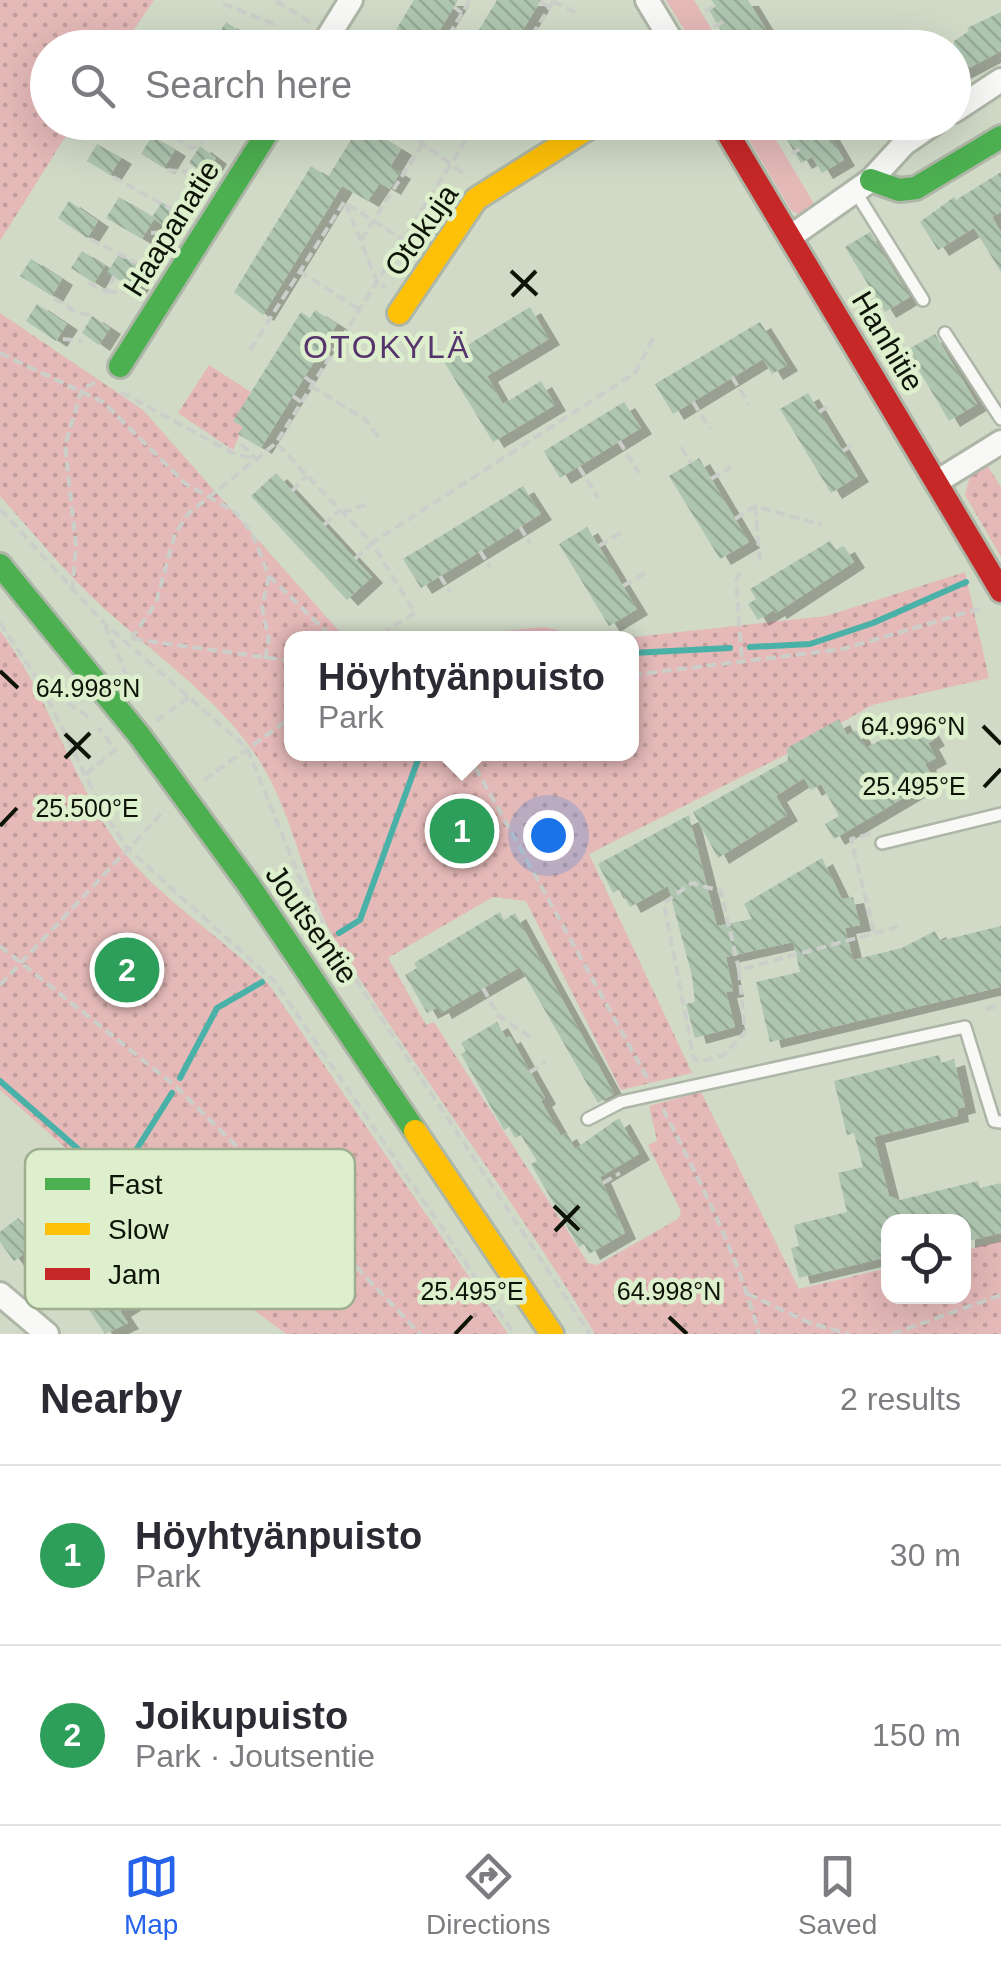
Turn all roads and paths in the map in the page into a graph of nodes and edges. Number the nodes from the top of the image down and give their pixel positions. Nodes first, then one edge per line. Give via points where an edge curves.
1 (351, 0) edge
2 (470, 0) edge
3 (647, 0) edge
4 (276, 1) edge
5 (540, 2) edge
6 (552, 3) edge
7 (224, 4) dead end
8 (715, 5) dead end
9 (454, 7) dead end
10 (704, 11) dead end
11 (462, 13) junction
12 (577, 14) dead end
13 (724, 21) dead end
14 (277, 24) dead end
15 (714, 27) dead end
16 (312, 30) edge
17 (333, 30) edge
18 (452, 30) edge
19 (535, 30) edge
20 (665, 30) edge
21 (1001, 80) edge
22 (971, 100) edge
23 (1001, 136) edge
24 (179, 140) edge
25 (263, 140) edge
26 (416, 140) edge
27 (465, 140) edge
28 (569, 140) edge
29 (732, 140) edge
30 (910, 140) edge
31 (204, 142) dead end
32 (422, 145) junction
33 (801, 148) dead end
34 (791, 154) dead end
35 (450, 164) junction
36 (166, 170) dead end
37 (220, 172) dead end
38 (112, 177) dead end
39 (863, 185) junction
40 (488, 190) junction
41 (334, 199) dead end
42 (342, 204) junction
43 (374, 222) junction
44 (152, 232) dead end
45 (790, 237) junction
46 (90, 239) dead end
47 (361, 240) dead end
48 (403, 240) junction
49 (302, 252) dead end
50 (309, 256) junction
51 (436, 261) junction
52 (300, 272) junction
53 (114, 276) dead end
54 (148, 276) dead end
55 (88, 283) dead end
56 (146, 290) dead end
57 (106, 292) junction
58 (54, 298) dead end
59 (922, 300) dead end
60 (267, 308) dead end
61 (360, 309) junction
62 (274, 312) junction
63 (399, 314) dead end
64 (96, 316) dead end
65 (945, 333) dead end
66 (654, 336) dead end
67 (328, 338) dead end
68 (63, 339) dead end
69 (82, 341) dead end
70 (338, 344) junction
71 (250, 350) dead end
72 (0, 353) edge
73 (120, 366) joint
74 (305, 377) dead end
75 (732, 377) dead end
76 (98, 382) junction
77 (312, 384) junction
78 (82, 389) junction
79 (293, 396) dead end
80 (302, 402) junction
81 (692, 402) dead end
82 (748, 404) dead end
83 (830, 406) dead end
84 (819, 412) dead end
85 (1001, 418) edge
86 (710, 429) dead end
87 (269, 435) dead end
88 (380, 440) dead end
89 (276, 441) junction
90 (239, 442) dead end
91 (620, 442) dead end
92 (1001, 442) edge
93 (854, 444) dead end
94 (681, 447) dead end
95 (843, 451) dead end
96 (257, 460) junction
97 (692, 463) dead end
98 (579, 466) dead end
99 (731, 467) dead end
100 (639, 473) dead end
101 (307, 476) junction
102 (711, 479) dead end
103 (938, 481) junction
104 (292, 490) dead end
105 (207, 498) junction
106 (598, 498) dead end
107 (370, 503) dead end
108 (755, 506) junction
109 (0, 509) edge
110 (341, 511) junction
111 (735, 518) dead end
112 (324, 525) dead end
113 (822, 525) dead end
114 (520, 526) dead end
115 (622, 532) dead end
116 (372, 543) junction
117 (530, 543) dead end
118 (599, 546) dead end
119 (480, 551) dead end
120 (355, 559) dead end
121 (760, 562) dead end
122 (0, 565) edge
123 (490, 568) dead end
124 (644, 573) dead end
125 (740, 574) dead end
126 (269, 576) junction
127 (440, 576) dead end
128 (623, 586) dead end
129 (72, 591) junction
130 (450, 592) dead end
131 (996, 598) edge
132 (0, 623) edge
133 (104, 623) junction
134 (326, 631) edge
135 (388, 631) edge
136 (0, 634) edge
137 (9, 636) junction
138 (129, 641) junction
139 (265, 659) junction
140 (284, 660) edge
141 (742, 661) junction
142 (639, 674) edge
143 (40, 683) junction
144 (133, 692) dead end
145 (189, 697) junction
146 (155, 721) dead end
147 (284, 723) edge
148 (247, 748) junction
149 (472, 761) edge
150 (85, 774) junction
151 (196, 786) dead end
152 (168, 807) dead end
153 (1001, 814) edge
154 (882, 843) dead end
155 (126, 847) junction
156 (901, 926) dead end
157 (0, 946) edge
158 (19, 963) junction
159 (739, 970) junction
160 (0, 985) edge
161 (483, 988) dead end
162 (1001, 1005) edge
163 (986, 1008) dead end
164 (533, 1039) dead end
165 (546, 1062) dead end
166 (530, 1072) dead end
167 (655, 1093) junction
168 (588, 1119) dead end
169 (1001, 1122) edge
170 (239, 1149) edge
171 (620, 1174) dead end
172 (603, 1183) dead end
173 (355, 1266) edge
174 (0, 1294) edge
175 (748, 1294) junction
176 (1001, 1295) edge
177 (47, 1334) edge
178 (420, 1334) edge
179 (514, 1334) edge
180 (552, 1334) edge
181 (590, 1334) edge
182 (758, 1334) edge
183 (849, 1334) edge
184 (892, 1334) edge

1 - 17 street
2 - 11 path
3 - 20 street
4 - 16 path
5 - 6 path
6 - 12 path
6 - 19 path
7 - 14 path
8 - 10 path
9 - 11 path
11 - 18 path
13 - 15 path
21 - 22 street
23 - 39 street via 916,188
24 - 31 path via 192,148
25 - 73 street, Haapanatie
26 - 32 path
27 - 35 path
28 - 40 street, Otokuja
29 - 45 street, Hanhitie
30 - 39 street
32 - 35 path
32 - 43 path
33 - 34 path
35 - 40 path
35 - 48 path
36 - 37 path
38 - 44 path via 184,216 166,232
39 - 45 street
39 - 59 lane
40 - 51 street, Otokuja via 464,214
41 - 42 path
42 - 43 path
42 - 50 path
43 - 47 path
43 - 48 path
45 - 103 street, Hanhitie
46 - 54 path via 148,269
48 - 51 path
48 - 61 path
49 - 50 path
50 - 52 path
51 - 63 street, Otokuja
52 - 61 path
52 - 62 path
53 - 57 path
55 - 57 path
56 - 57 path
58 - 64 path
60 - 62 path
61 - 70 path
62 - 71 path
65 - 85 lane
66 - 116 path via 635,373
67 - 70 path
68 - 69 path
70 - 77 path
72 - 78 path
73 - 76 path
74 - 77 path
75 - 82 path
76 - 78 path
76 - 96 path
77 - 80 path
77 - 88 path via 365,419
78 - 105 path
78 - 129 path via 65,445 76,546
79 - 80 path
80 - 89 path
81 - 86 path
83 - 84 path
87 - 89 path
89 - 96 path
89 - 101 path
90 - 96 path
91 - 100 path
92 - 103 street
93 - 95 path
94 - 97 path
96 - 105 path
98 - 106 path
99 - 102 path
101 - 104 path
101 - 110 path
103 - 131 street, Hanhitie
105 - 126 path via 243,522
105 - 138 path via 175,534 156,603
107 - 110 path
108 - 111 path
108 - 113 path
108 - 121 path
109 - 129 path
110 - 112 path
110 - 116 path
114 - 117 path
115 - 118 path
116 - 120 path
116 - 135 path via 415,613
119 - 123 path
122 - 180 street, Joutsentie via 139,735 248,884
124 - 128 path
125 - 141 path
126 - 134 path
126 - 139 path via 262,608 269,639
127 - 130 path
129 - 133 path
131 - 141 path via 843,649
132 - 137 path
133 - 138 path
133 - 144 path
136 - 137 path
137 - 143 path
138 - 139 path
138 - 145 path
139 - 140 path
141 - 142 path
143 - 150 path
143 - 150 path via 94,721 116,750
145 - 146 path
145 - 148 path
147 - 148 path
148 - 151 path
148 - 181 path via 336,948
149 - 167 path
150 - 155 path
152 - 155 path
153 - 154 lane
155 - 158 path
155 - 179 path via 274,982
156 - 159 path
157 - 158 path
158 - 160 path
158 - 170 path via 173,1084
159 - 159 path via 721,891 692,883 664,903 694,1059 700,1062 724,1055 745,1032
161 - 164 path via 498,1015
162 - 163 path
165 - 166 path
167 - 168 lane
167 - 169 lane via 965,1027 986,1106
167 - 175 path
171 - 172 path
173 - 178 path
174 - 177 street
175 - 182 path
175 - 183 path
176 - 184 path

